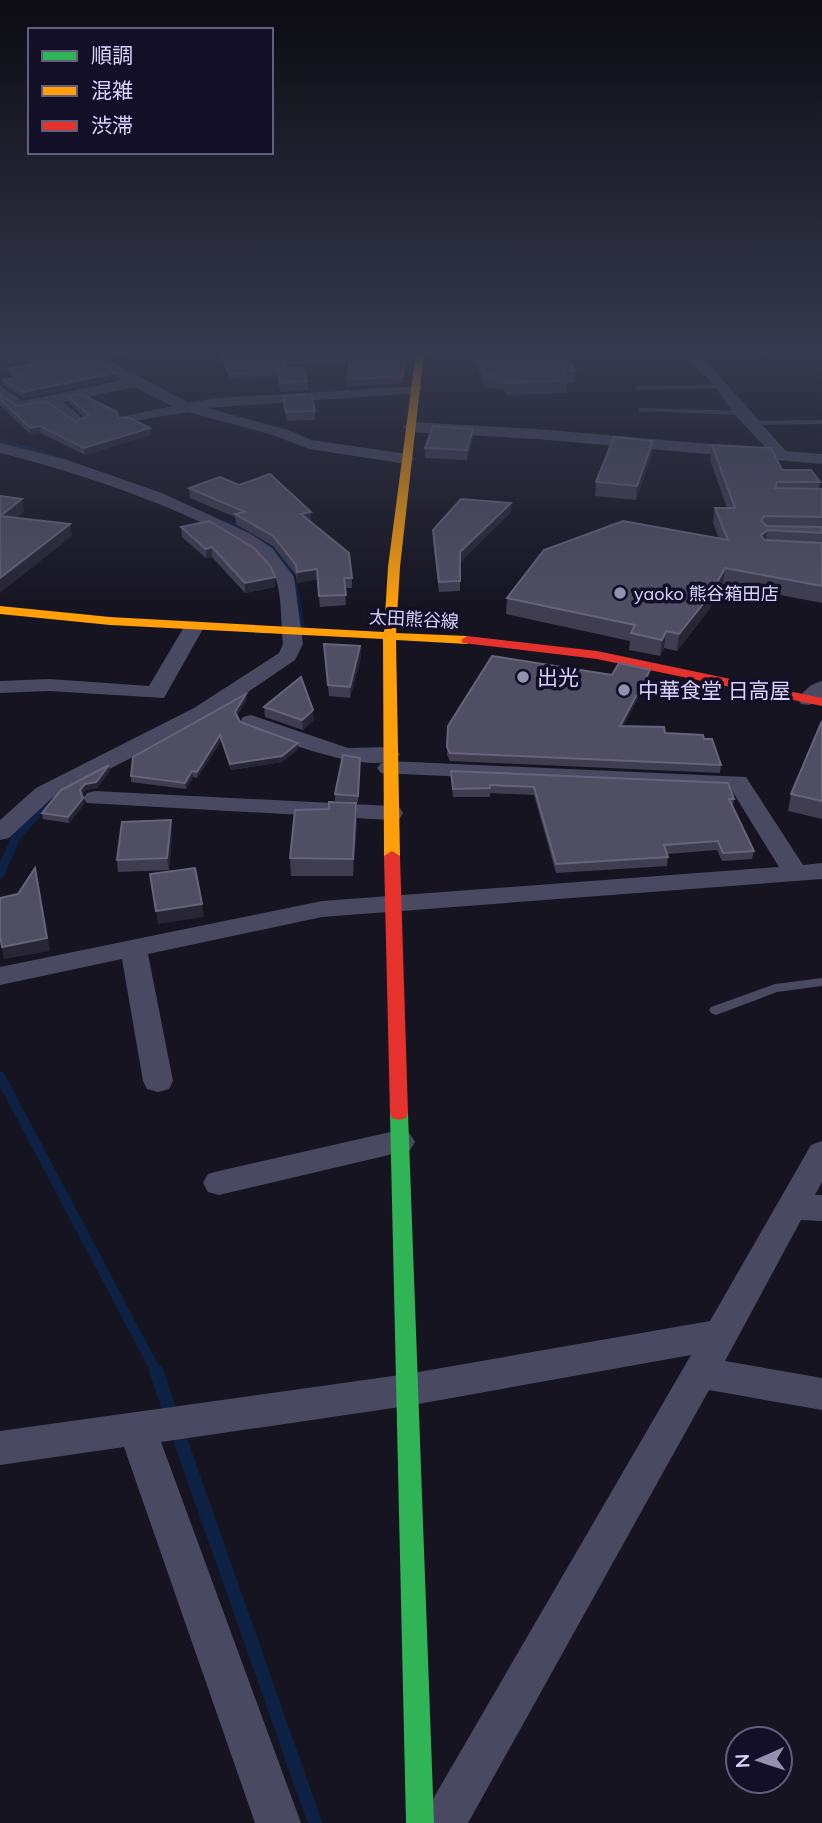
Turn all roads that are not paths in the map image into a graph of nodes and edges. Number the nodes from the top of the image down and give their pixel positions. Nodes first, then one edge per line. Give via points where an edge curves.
1 (292, 437) edge
2 (410, 437) edge
3 (569, 437) edge
4 (768, 437) edge
5 (0, 448) edge
6 (790, 458) junction
7 (407, 459) junction
8 (822, 459) edge
9 (822, 479) edge
10 (0, 610) edge
11 (194, 627) junction
12 (301, 632) junction
13 (389, 637) junction
14 (0, 687) edge
15 (818, 696) edge
16 (251, 722) dead end
17 (389, 761) junction
18 (94, 798) dead end
19 (391, 813) junction
20 (0, 832) edge
21 (822, 871) edge
22 (796, 873) junction
23 (394, 903) junction
24 (134, 949) junction
25 (0, 976) edge
26 (822, 982) edge
27 (716, 1010) dead end
28 (158, 1081) dead end
29 (398, 1142) junction
30 (822, 1153) edge
31 (219, 1183) dead end
32 (807, 1207) edge
33 (720, 1334) junction
34 (700, 1372) junction
35 (407, 1390) junction
36 (822, 1394) edge
37 (139, 1428) junction
38 (0, 1448) edge
39 (278, 1823) edge
40 (420, 1823) edge
41 (442, 1823) edge

1 - 7 street via 309,444
2 - 7 street
3 - 6 street
4 - 6 street
5 - 12 street via 58,462 156,497 246,538 266,552 285,577
6 - 8 street
6 - 9 street
7 - 13 street
10 - 11 street, 太田熊谷線
11 - 12 street, 太田熊谷線
11 - 14 street via 156,692 48,685
12 - 13 street, 太田熊谷線
12 - 20 street via 277,663 202,713 44,793
13 - 15 street, 太田熊谷線 via 481,641 597,655
13 - 17 street
16 - 17 street via 346,755
17 - 19 street
17 - 22 street via 738,782
18 - 19 street
19 - 23 street
21 - 22 street
22 - 23 street
23 - 24 street via 322,909
23 - 29 street
24 - 25 street
24 - 28 street
26 - 27 lane via 775,988
29 - 31 street
29 - 35 street
30 - 32 street
32 - 33 street
33 - 34 street
33 - 35 street
34 - 36 street
34 - 41 street
35 - 37 street
35 - 40 street
37 - 38 street
37 - 39 street

